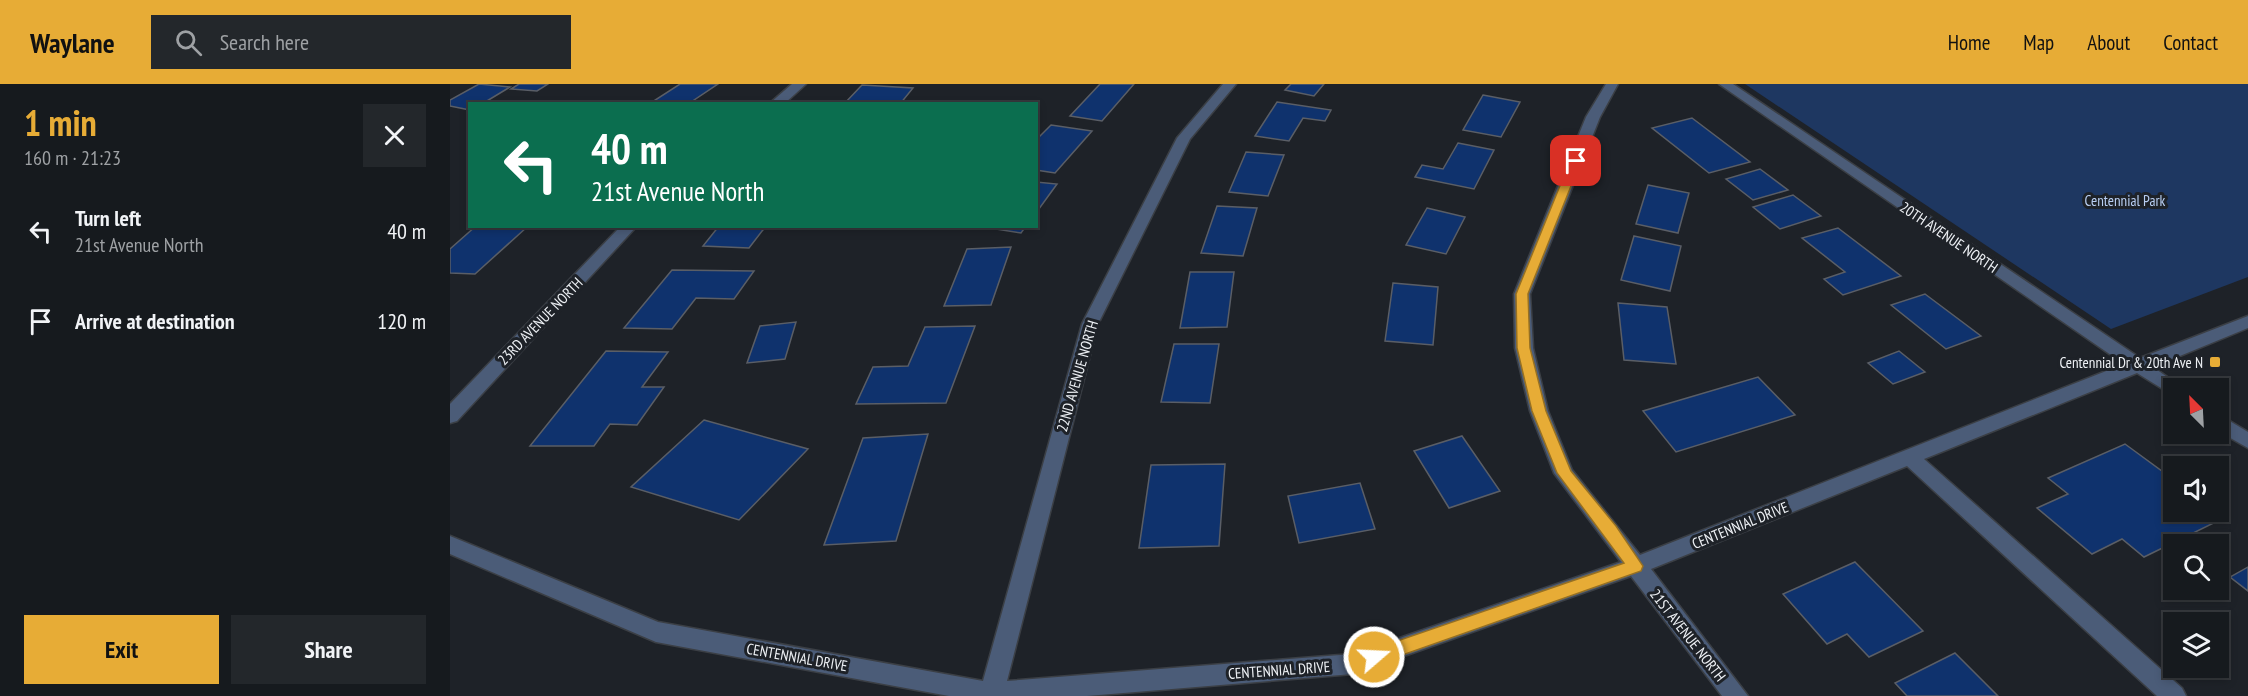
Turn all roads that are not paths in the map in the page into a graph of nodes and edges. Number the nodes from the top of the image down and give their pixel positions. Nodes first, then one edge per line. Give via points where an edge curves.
1 (800, 84) edge
2 (1230, 84) edge
3 (1612, 84) edge
4 (1725, 84) edge
5 (778, 102) edge
6 (628, 228) edge
7 (2248, 322) edge
8 (2139, 367) junction
9 (2163, 383) edge
10 (450, 416) edge
11 (2229, 428) edge
12 (2248, 441) edge
13 (1910, 458) junction
14 (450, 545) edge
15 (1635, 566) junction
16 (991, 694) edge
17 (1736, 696) edge
18 (2174, 696) edge

1 - 5 street
2 - 16 street, 22ND AVENUE NORTH via 1184,138 1090,324
3 - 15 street, 21ST AVENUE NORTH via 1593,117 1522,294 1524,348 1539,411 1564,473
4 - 8 street, 20TH AVENUE NORTH
6 - 10 street, 23RD AVENUE NORTH
7 - 8 street, CENTENNIAL DRIVE
8 - 9 street, 20TH AVENUE NORTH
8 - 13 street, CENTENNIAL DRIVE
11 - 12 street
13 - 15 street, CENTENNIAL DRIVE
13 - 18 street
14 - 16 street, CENTENNIAL DRIVE via 656,632
15 - 16 street, CENTENNIAL DRIVE via 1353,664
15 - 17 street, 21ST AVENUE NORTH

